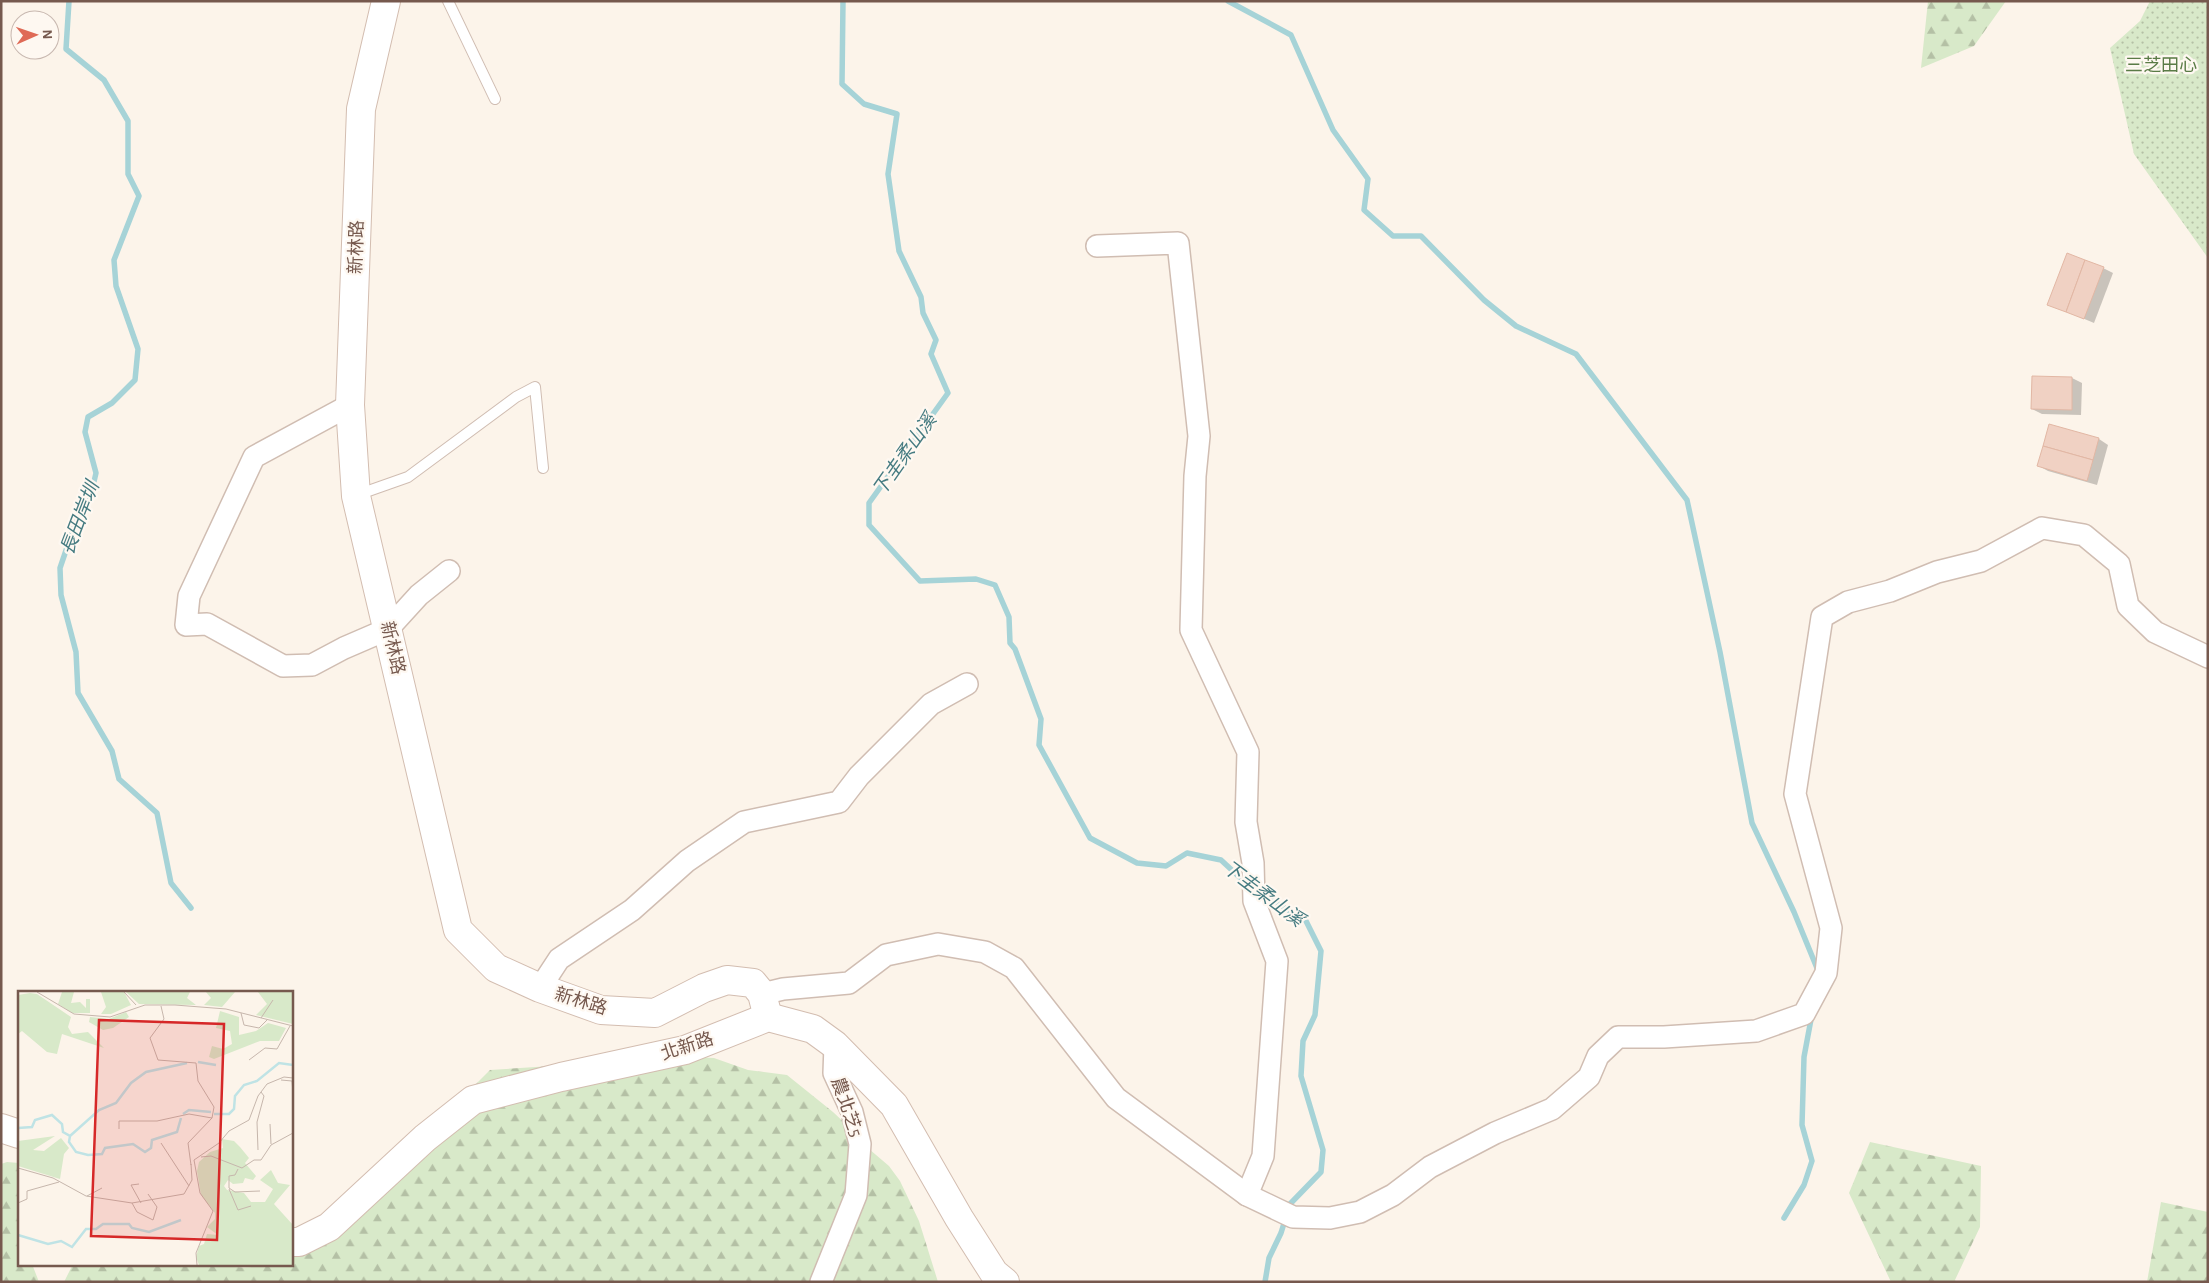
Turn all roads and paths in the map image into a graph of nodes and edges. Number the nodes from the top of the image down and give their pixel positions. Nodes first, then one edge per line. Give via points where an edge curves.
1 (386, 1) edge
2 (448, 1) edge
3 (495, 99) dead end
4 (1097, 246) dead end
5 (350, 405) junction
6 (543, 468) dead end
7 (356, 496) junction
8 (449, 571) dead end
9 (388, 629) junction
10 (2208, 658) edge
11 (967, 684) dead end
12 (540, 988) junction
13 (765, 1005) junction
14 (835, 1044) junction
15 (1, 1128) edge
16 (18, 1134) edge
17 (1247, 1195) junction
18 (292, 1242) edge
19 (821, 1282) edge
20 (1005, 1282) edge

1 - 5 street, 新林路 via 361,110
2 - 3 lane
4 - 17 street via 1178,242 1199,436 1191,630 1248,752 1246,822 1254,901 1277,961 1263,1156
5 - 7 street, 新林路
5 - 9 street via 254,457 190,596 186,625 207,624 283,666 312,665
6 - 7 lane via 535,387 516,397 408,478
7 - 9 street, 新林路
8 - 9 street via 419,595
9 - 12 street, 新林路 via 458,930 496,968
10 - 17 street via 2155,632 2128,606 2119,564 2084,535 2042,528 1981,561 1848,602 1822,617 1795,794 1831,928 1826,972 1804,1014 1756,1031 1618,1037 1598,1056 1589,1077 1552,1109 1495,1133 1430,1167 1393,1195 1360,1212 1330,1218 1293,1217
11 - 12 street via 931,704 859,776 839,802 744,822 687,862 632,910 559,959
12 - 13 street, 新林路 via 601,1010 655,1012 727,980 753,983
13 - 14 street
13 - 17 street via 783,988 849,983 886,955 938,944 985,952 1014,968 1116,1098
13 - 18 street, 北新路 via 685,1050 473,1100 425,1138 329,1227 299,1242
14 - 19 street, 農北芝5 via 834,1074 852,1112 860,1144 856,1195
14 - 20 street via 894,1105 969,1234 994,1273
15 - 16 street

